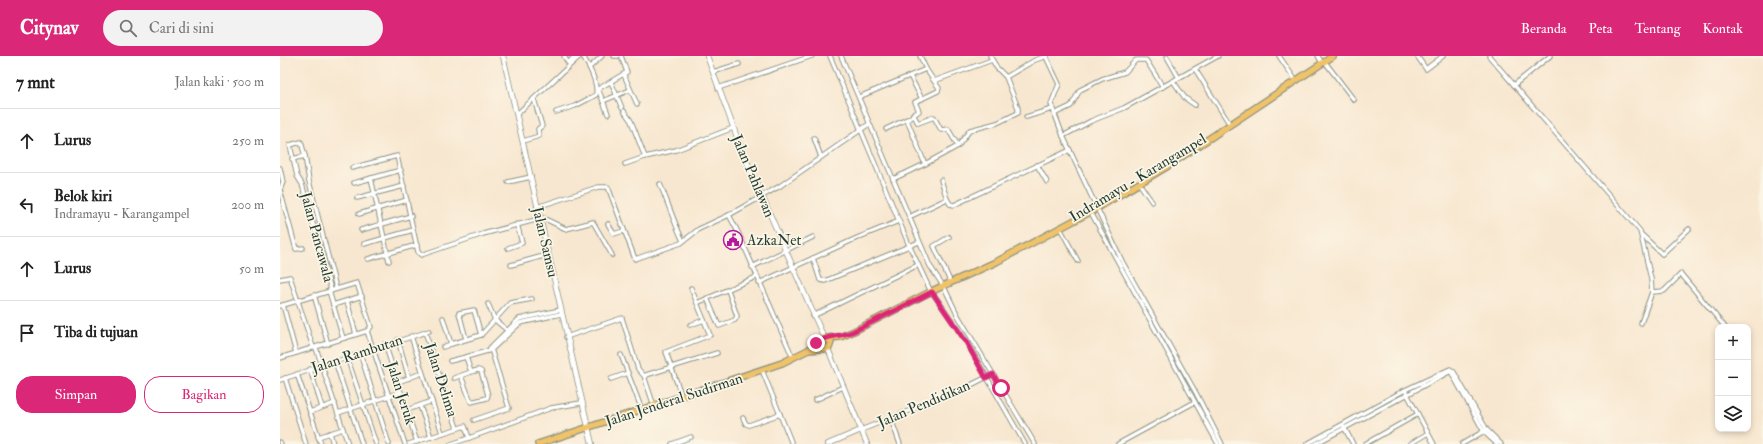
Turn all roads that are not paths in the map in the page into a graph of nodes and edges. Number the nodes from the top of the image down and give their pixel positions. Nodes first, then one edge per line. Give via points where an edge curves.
1 (503, 56) edge
2 (564, 56) edge
3 (576, 56) edge
4 (580, 56) edge
5 (583, 56) edge
6 (602, 56) edge
7 (614, 56) edge
8 (620, 56) edge
9 (708, 56) edge
10 (812, 56) edge
11 (830, 56) edge
12 (841, 56) edge
13 (920, 56) edge
14 (1033, 56) edge
15 (1047, 56) edge
16 (1218, 56) edge
17 (1279, 56) edge
18 (1333, 56) edge
19 (1418, 56) edge
20 (1443, 56) edge
21 (1489, 56) edge
22 (1550, 56) edge
23 (1167, 57) dead end
24 (991, 58) edge
25 (1147, 58) edge
26 (1212, 58) edge
27 (1035, 60) junction
28 (1322, 60) edge
29 (739, 64) dead end
30 (591, 66) dead end
31 (926, 69) junction
32 (1195, 69) junction
33 (713, 72) junction
34 (624, 75) junction
35 (910, 76) junction
36 (1006, 77) junction
37 (1179, 78) junction
38 (1294, 78) junction
39 (934, 81) junction
40 (1173, 81) junction
41 (611, 82) junction
42 (1514, 85) junction
43 (1286, 86) junction
44 (1163, 87) junction
45 (718, 88) junction
46 (630, 90) junction
47 (616, 96) junction
48 (859, 97) junction
49 (534, 99) junction
50 (922, 99) junction
51 (1354, 100) dead end
52 (604, 101) junction
53 (637, 104) dead end
54 (1195, 105) dead end
55 (1052, 110) junction
56 (556, 112) dead end
57 (517, 114) junction
58 (608, 114) dead end
59 (913, 114) junction
60 (1054, 114) junction
61 (1026, 117) dead end
62 (907, 119) junction
63 (1231, 123) junction
64 (868, 125) junction
65 (734, 128) junction
66 (861, 128) junction
67 (886, 129) dead end
68 (1063, 136) junction
69 (814, 138) dead end
70 (523, 141) junction
71 (958, 146) junction
72 (1070, 150) junction
73 (305, 156) junction
74 (645, 157) junction
75 (821, 157) junction
76 (292, 159) junction
77 (625, 164) dead end
78 (925, 164) junction
79 (1037, 165) junction
80 (280, 168) edge
81 (352, 168) dead end
82 (401, 170) junction
83 (530, 177) junction
84 (371, 178) junction
85 (893, 179) junction
86 (941, 180) dead end
87 (309, 181) junction
88 (508, 182) dead end
89 (1047, 182) dead end
90 (354, 183) dead end
91 (1140, 183) junction
92 (302, 184) junction
93 (660, 184) dead end
94 (404, 186) junction
95 (374, 193) junction
96 (762, 197) junction
97 (357, 198) dead end
98 (947, 199) junction
99 (407, 200) junction
100 (1152, 202) dead end
101 (537, 207) junction
102 (378, 209) junction
103 (1093, 209) junction
104 (359, 214) dead end
105 (729, 215) junction
106 (411, 216) junction
107 (540, 218) junction
108 (909, 218) junction
109 (900, 221) junction
110 (381, 224) junction
111 (517, 224) junction
112 (608, 224) dead end
113 (320, 225) junction
114 (314, 227) junction
115 (1060, 228) junction
116 (1689, 229) dead end
117 (361, 230) dead end
118 (413, 230) junction
119 (623, 231) junction
120 (1642, 234) junction
121 (949, 237) dead end
122 (383, 238) junction
123 (812, 238) dead end
124 (683, 242) junction
125 (918, 242) junction
126 (364, 244) dead end
127 (417, 245) junction
128 (910, 245) junction
129 (303, 248) dead end
130 (508, 248) dead end
131 (785, 252) junction
132 (387, 254) junction
133 (547, 255) junction
134 (612, 255) dead end
135 (813, 258) junction
136 (368, 259) dead end
137 (389, 261) dead end
138 (1078, 261) dead end
139 (511, 265) dead end
140 (918, 265) junction
141 (752, 267) junction
142 (792, 268) junction
143 (756, 277) junction
144 (280, 279) edge
145 (950, 281) junction
146 (759, 283) junction
147 (942, 286) junction
148 (336, 288) junction
149 (690, 288) dead end
150 (330, 290) junction
151 (728, 290) junction
152 (932, 292) junction
153 (1652, 292) junction
154 (314, 296) junction
155 (362, 296) junction
156 (708, 298) junction
157 (532, 299) dead end
158 (297, 301) junction
159 (347, 301) junction
160 (697, 303) junction
161 (488, 304) dead end
162 (333, 305) junction
163 (281, 306) edge
164 (560, 312) junction
165 (813, 316) junction
166 (443, 318) dead end
167 (495, 320) junction
168 (704, 320) junction
169 (1641, 323) dead end
170 (1723, 324) edge
171 (690, 325) dead end
172 (369, 330) junction
173 (427, 331) joint
174 (509, 332) junction
175 (356, 334) junction
176 (481, 335) junction
177 (411, 336) junction
178 (566, 337) junction
179 (840, 337) junction
180 (343, 338) junction
181 (466, 339) junction
182 (824, 339) junction
183 (398, 340) junction
184 (328, 344) junction
185 (385, 344) junction
186 (451, 344) junction
187 (443, 347) dead end
188 (315, 348) junction
189 (373, 348) junction
190 (827, 348) junction
191 (490, 349) junction
192 (808, 350) junction
193 (360, 352) junction
194 (296, 353) junction
195 (717, 354) dead end
196 (621, 355) dead end
197 (347, 356) junction
198 (466, 357) junction
199 (280, 358) edge
200 (793, 358) junction
201 (335, 361) junction
202 (450, 361) dead end
203 (322, 365) junction
204 (671, 366) junction
205 (310, 369) junction
206 (762, 370) junction
207 (471, 372) junction
208 (422, 373) junction
209 (628, 373) junction
210 (297, 374) junction
211 (462, 376) junction
212 (989, 376) junction
213 (645, 377) junction
214 (285, 378) junction
215 (410, 378) junction
216 (454, 378) dead end
217 (611, 379) dead end
218 (280, 380) edge
219 (398, 382) junction
220 (1191, 385) junction
221 (844, 387) junction
222 (1187, 388) junction
223 (401, 392) junction
224 (1406, 392) junction
225 (388, 396) junction
226 (682, 397) junction
227 (376, 400) junction
228 (815, 400) dead end
229 (1200, 400) junction
230 (432, 402) junction
231 (581, 402) junction
232 (1194, 402) junction
233 (335, 403) junction
234 (363, 405) junction
235 (420, 406) junction
236 (654, 406) junction
237 (322, 407) junction
238 (351, 409) junction
239 (407, 410) junction
240 (642, 410) junction
241 (310, 412) junction
242 (338, 413) junction
243 (780, 414) junction
244 (1418, 414) junction
245 (743, 418) dead end
246 (891, 419) junction
247 (474, 420) dead end
248 (1344, 427) junction
249 (457, 428) junction
250 (588, 428) junction
251 (343, 429) junction
252 (861, 430) junction
253 (1486, 431) junction
254 (330, 433) junction
255 (442, 433) junction
256 (1428, 433) junction
257 (318, 437) junction
258 (431, 437) junction
259 (691, 437) dead end
260 (469, 438) junction
261 (417, 442) junction
262 (306, 444) edge
263 (321, 444) edge
264 (333, 444) edge
265 (348, 444) edge
266 (362, 444) edge
267 (376, 444) edge
268 (389, 444) edge
269 (405, 444) edge
270 (409, 444) edge
271 (451, 444) edge
272 (538, 444) edge
273 (592, 444) edge
274 (674, 444) edge
275 (792, 444) edge
276 (828, 444) edge
277 (867, 444) edge
278 (900, 444) edge
279 (1025, 444) edge
280 (1035, 444) edge
281 (1118, 444) edge
282 (1218, 444) edge
283 (1222, 444) edge
284 (1307, 444) edge
285 (1315, 444) edge
286 (1353, 444) edge
287 (1365, 444) edge
288 (1410, 444) edge
289 (1434, 444) edge
290 (1462, 444) edge
291 (1497, 444) edge
292 (1501, 444) edge

1 - 57 street, Jalan Samsu
2 - 3 street via 568,63
4 - 49 street
5 - 56 street via 591,71 596,95
6 - 30 street
7 - 8 street
8 - 34 street via 627,71
9 - 33 street, Jalan Pahlawan
10 - 45 street
11 - 66 street
12 - 48 street
13 - 31 street
14 - 27 street
15 - 27 street
15 - 55 street via 1059,84 1051,101
16 - 26 street
17 - 38 street
18 - 28 main road, Indramayu - Karangampel
19 - 20 street via 1426,69
21 - 42 street
22 - 42 street
23 - 37 street
24 - 36 street
24 - 39 street
25 - 44 street
25 - 60 street via 1136,60 1125,72 1102,79 1080,90 1071,106
26 - 32 street
27 - 36 street
28 - 38 main road, Indramayu - Karangampel
28 - 43 main road, Indramayu - Karangampel
28 - 51 street
29 - 33 street
31 - 35 street
31 - 39 street
32 - 37 street
32 - 63 street
33 - 45 street, Jalan Pahlawan
34 - 41 street
34 - 46 street
35 - 48 street
35 - 50 street
36 - 71 street via 1018,113 997,123 970,130
37 - 40 street
38 - 43 main road, Indramayu - Karangampel
39 - 50 street via 939,88 938,91
40 - 44 street
40 - 54 street via 1185,98
41 - 47 street
41 - 52 street via 598,89
42 - 120 street
43 - 63 main road, Indramayu - Karangampel
44 - 68 street
45 - 65 street, Jalan Pahlawan
46 - 47 street
46 - 53 street
47 - 52 street
47 - 74 street via 631,121
48 - 64 street
49 - 57 street
49 - 70 street via 542,126 538,128 539,136
50 - 59 street via 915,102 919,111
52 - 58 street
55 - 60 street
55 - 61 street
57 - 70 street, Jalan Samsu
59 - 62 street
59 - 71 street via 918,122 934,116 941,130 948,129
60 - 68 street
62 - 67 street
62 - 78 street
63 - 91 main road
63 - 103 main road, Indramayu - Karangampel
64 - 66 street
64 - 85 street
65 - 74 street via 676,150
65 - 96 street, Jalan Pahlawan
66 - 75 street
66 - 109 street
68 - 72 street
69 - 75 street
70 - 83 street, Jalan Samsu
71 - 78 street
72 - 79 street
72 - 103 street
73 - 76 street
73 - 76 street via 300,142 289,146
73 - 87 street
74 - 77 street
75 - 96 street
76 - 92 street, Jalan Pancawala
78 - 85 street
79 - 89 street
79 - 98 street via 954,205
80 - 129 street via 283,182 280,190 296,249
81 - 82 street via 396,156
82 - 84 street
82 - 94 street
83 - 88 street
83 - 101 street, Jalan Samsu
84 - 90 street
84 - 95 street
85 - 108 street
86 - 98 street
87 - 92 street
87 - 113 street
91 - 100 street
91 - 103 main road
92 - 114 street, Jalan Pancawala
93 - 124 street
94 - 95 street
94 - 99 street
95 - 97 street
95 - 102 street
96 - 105 street
96 - 131 street, Jalan Pahlawan
98 - 108 street
99 - 102 street
99 - 106 street
101 - 107 street, Jalan Samsu
101 - 119 street via 598,187 608,187
102 - 104 street
102 - 110 street
103 - 115 main road, Indramayu - Karangampel
103 - 145 main road, Indramayu - Karangampel
103 - 220 street
103 - 222 street
105 - 124 street via 699,229
105 - 141 street
106 - 110 street
106 - 118 street
107 - 111 street
107 - 133 street, Jalan Samsu
107 - 134 street via 550,220 566,229 592,221
108 - 125 street
109 - 128 street
109 - 135 street
110 - 117 street
110 - 122 street
111 - 127 street via 423,254 419,254
111 - 130 street via 522,243
112 - 119 street via 614,234
113 - 114 street
113 - 148 street
114 - 150 street, Jalan Pancawala
115 - 138 street
115 - 147 main road, Indramayu - Karangampel
116 - 120 street via 1662,254
118 - 122 street
118 - 127 street
119 - 124 street via 635,258
120 - 153 street
121 - 145 street via 934,246
122 - 126 street
122 - 132 street
123 - 131 street
125 - 128 street
125 - 147 street
127 - 132 street
128 - 135 street via 825,281 820,280
128 - 140 street
131 - 141 street
131 - 142 street, Jalan Pahlawan
132 - 136 street
132 - 137 street
133 - 139 street
133 - 164 street, Jalan Samsu
135 - 142 street
140 - 152 street
140 - 165 street
141 - 143 street
142 - 146 street
142 - 165 street, Jalan Pahlawan
143 - 146 street
143 - 151 street
144 - 158 street via 290,277
145 - 147 main road, Indramayu - Karangampel
146 - 200 street
147 - 152 main road, Indramayu - Karangampel
147 - 212 street
148 - 150 street
148 - 155 street via 358,283
149 - 160 street
150 - 154 street
150 - 162 street, Jalan Pancawala
151 - 156 street
151 - 156 street via 737,316 735,320 719,326
152 - 179 main road, Indramayu - Karangampel
152 - 212 street
153 - 169 street
153 - 170 street via 1668,289 1681,274
154 - 158 street
154 - 184 street
155 - 159 street
155 - 172 street via 371,324
156 - 160 street
157 - 167 street via 510,303
158 - 163 street
158 - 188 street
159 - 162 street
159 - 175 street
160 - 168 street
161 - 167 street
162 - 180 street, Jalan Pancawala
163 - 194 street
164 - 174 street via 520,322
164 - 178 street, Jalan Samsu
165 - 182 street, Jalan Pahlawan
166 - 186 street
167 - 174 street
167 - 176 street
168 - 171 street
168 - 204 street via 709,337 667,351
172 - 175 street
172 - 189 street
173 - 177 street, Jalan Rambutan
173 - 249 street, Jalan Delima
174 - 191 street
175 - 180 street
176 - 181 street
176 - 181 street via 474,310 459,313
177 - 183 street, Jalan Rambutan
177 - 208 street
178 - 213 street via 622,318 638,369
178 - 231 street, Jalan Samsu
179 - 182 main road
179 - 190 main road
180 - 184 street
181 - 186 street
182 - 190 main road via 831,342
182 - 190 main road via 820,346
182 - 192 main road, Jalan Jenderal Sudirman
183 - 185 street, Jalan Rambutan
183 - 215 street
184 - 188 street
185 - 189 street, Jalan Rambutan
185 - 219 street, Jalan Jeruk
186 - 187 street
188 - 194 street
188 - 203 street
189 - 193 street, Jalan Rambutan
189 - 225 street
190 - 192 main road
190 - 221 street
191 - 198 street
191 - 247 street via 508,408
192 - 200 main road, Jalan Jenderal Sudirman
193 - 197 street, Jalan Rambutan
193 - 227 street
194 - 199 street
195 - 204 street
196 - 209 street
197 - 201 street, Jalan Rambutan
197 - 234 street
198 - 202 street
198 - 207 street
200 - 206 main road, Jalan Jenderal Sudirman
201 - 203 street, Jalan Rambutan
201 - 238 street
203 - 205 street, Jalan Rambutan
203 - 233 street
204 - 213 street
204 - 226 street
205 - 210 street, Jalan Rambutan
205 - 237 street
206 - 226 main road, Jalan Jenderal Sudirman
206 - 243 street
207 - 211 street
207 - 211 street via 481,372 487,398 471,402
208 - 215 street
208 - 230 street
209 - 217 street
209 - 240 street
210 - 214 street, Jalan Rambutan
210 - 241 street
211 - 216 street
212 - 246 street, Jalan Pendidikan
212 - 279 street
212 - 280 street
213 - 236 street
214 - 218 street, Jalan Rambutan
214 - 262 street
215 - 219 street
219 - 223 street, Jalan Jeruk
220 - 222 street
220 - 229 street
221 - 228 street
221 - 252 street
222 - 232 street
223 - 225 street
223 - 239 street, Jalan Jeruk
224 - 244 street
224 - 248 street
224 - 253 street via 1450,370 1456,375
225 - 227 street
225 - 269 street
226 - 236 main road, Jalan Jenderal Sudirman
227 - 234 street
227 - 268 street
229 - 232 street
229 - 283 street
230 - 235 street
230 - 255 street
231 - 250 street, Jalan Samsu
231 - 260 street via 552,408
232 - 281 street
232 - 282 street
233 - 237 street
233 - 242 street
234 - 238 street
234 - 267 street
235 - 239 street
235 - 258 street
236 - 240 main road, Jalan Jenderal Sudirman
237 - 241 street
238 - 242 street
238 - 266 street
239 - 261 street, Jalan Jeruk
240 - 250 main road, Jalan Jenderal Sudirman
241 - 257 street
242 - 251 street
243 - 245 street via 748,425
243 - 275 street
244 - 256 street
244 - 287 street
246 - 252 street, Jalan Pendidikan
246 - 278 street
248 - 284 street
248 - 285 street
248 - 286 street
249 - 255 street
249 - 260 street via 465,426
250 - 272 main road, Jalan Jenderal Sudirman
250 - 273 street, Jalan Samsu
251 - 254 street
251 - 265 street
252 - 276 street
252 - 277 street
253 - 290 street
253 - 291 street
253 - 292 street
254 - 257 street
254 - 264 street
255 - 258 street
256 - 288 street
256 - 289 street
257 - 263 street
258 - 261 street
259 - 274 street
260 - 271 street
261 - 270 street

